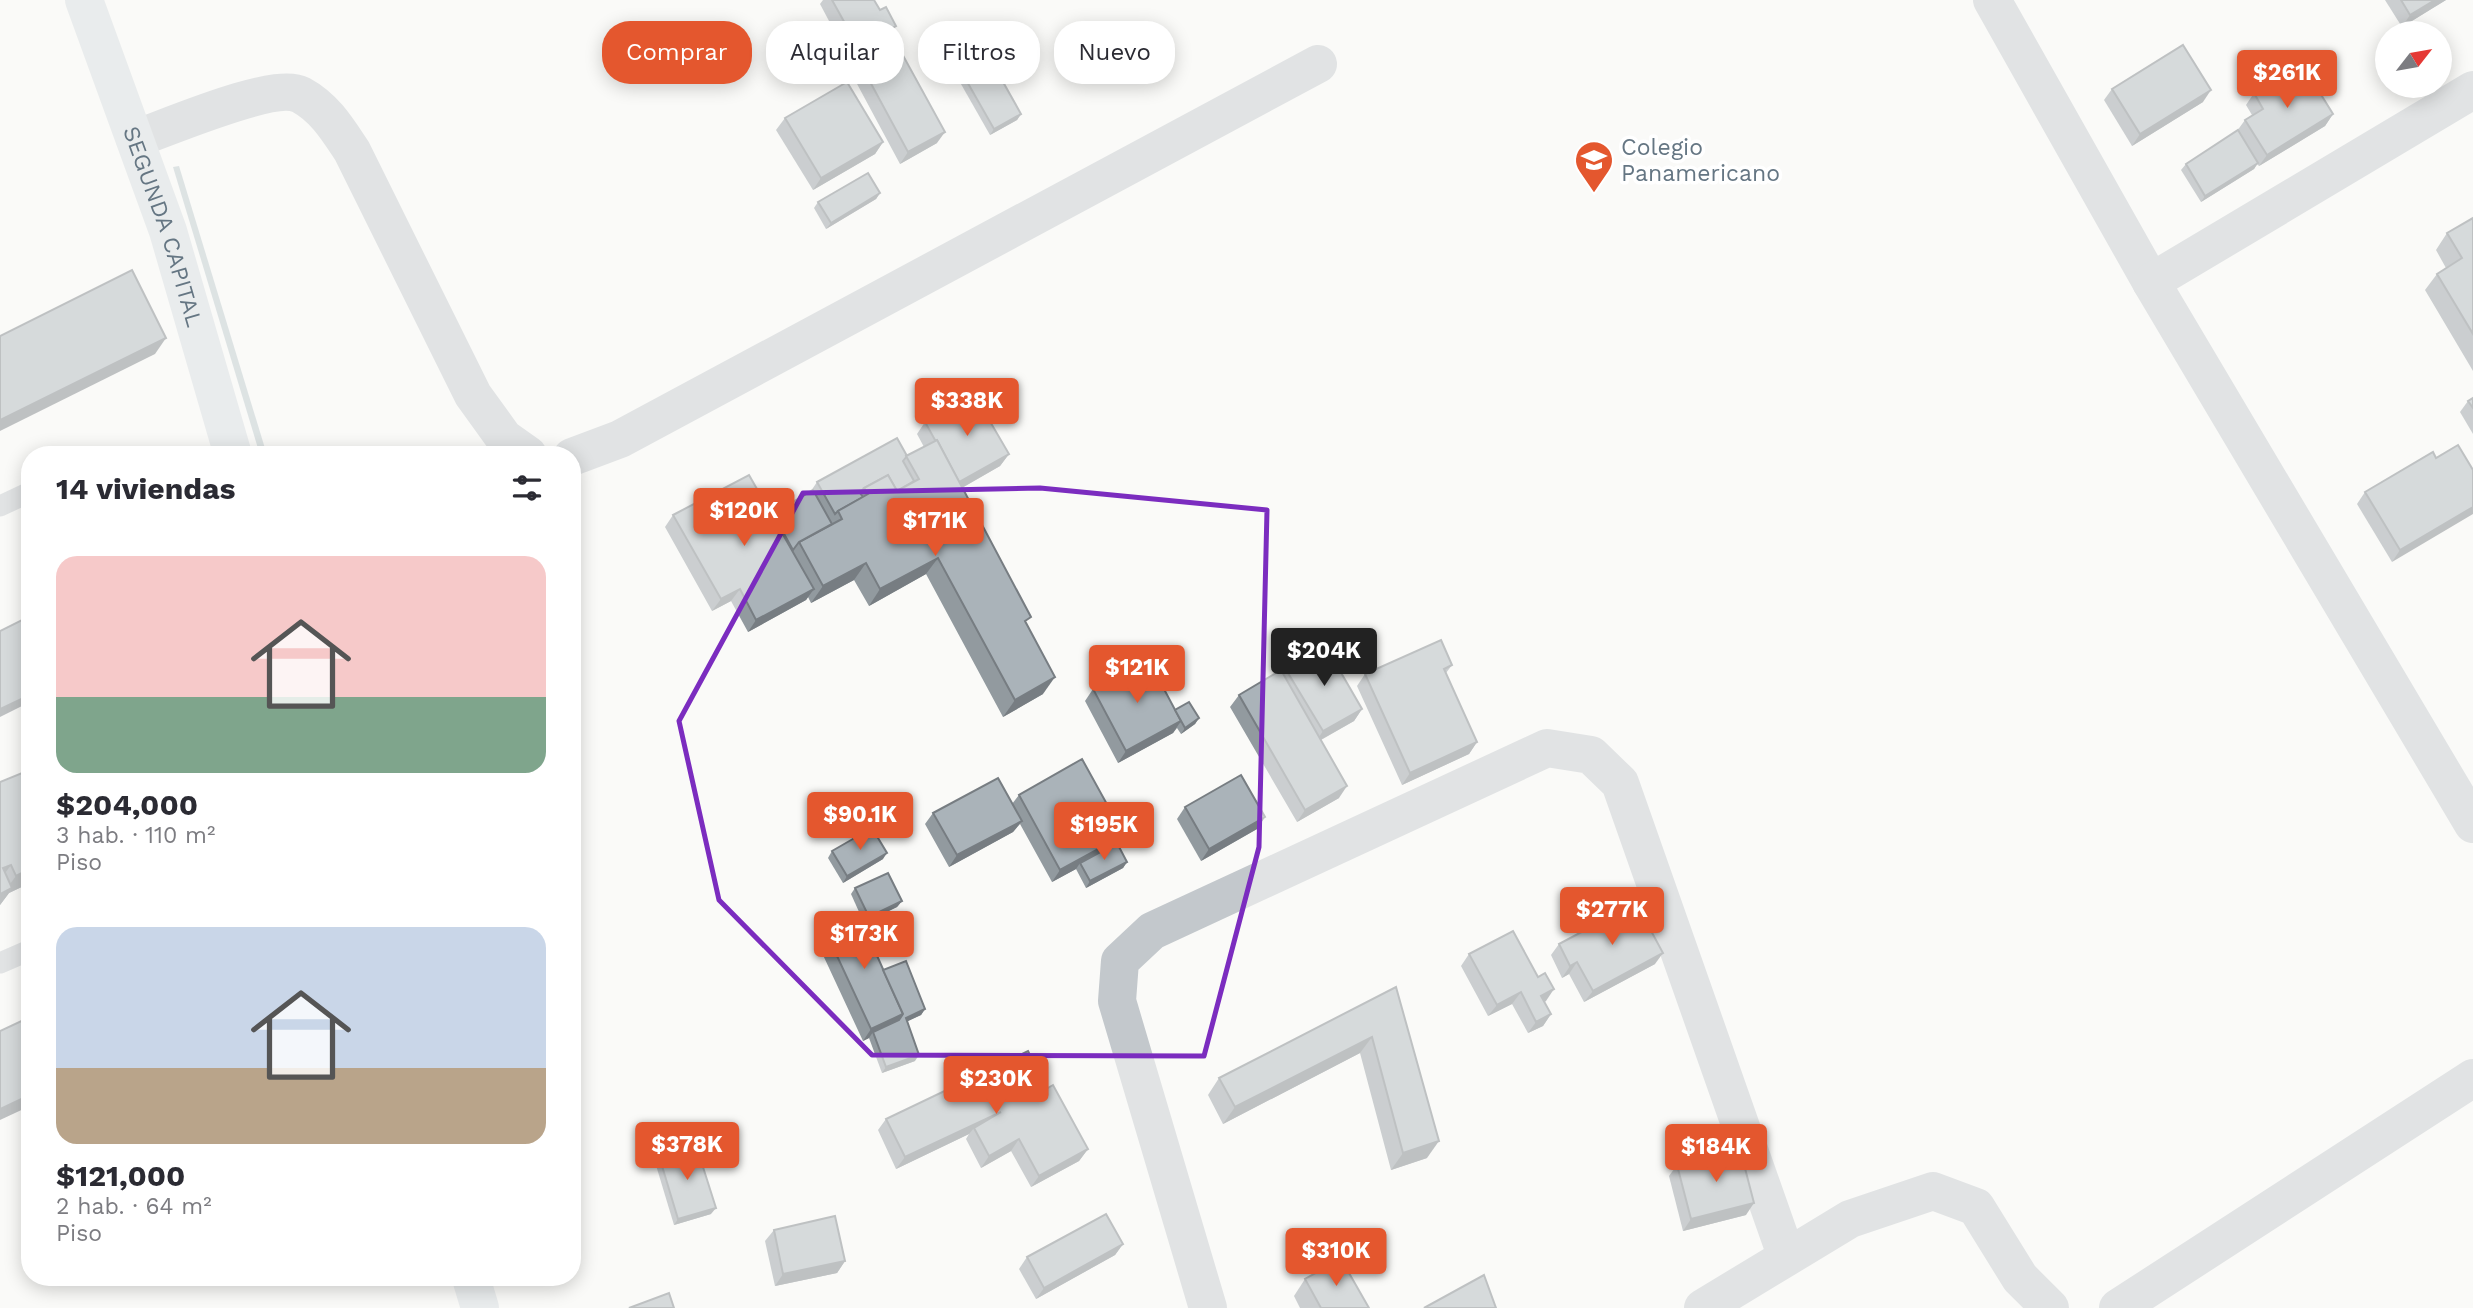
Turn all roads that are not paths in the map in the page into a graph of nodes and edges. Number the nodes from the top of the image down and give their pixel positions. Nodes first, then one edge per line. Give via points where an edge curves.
1 (84, 0) edge
2 (1992, 0) edge
3 (1318, 64) dead end
4 (2473, 90) edge
5 (135, 139) junction
6 (2151, 282) junction
7 (230, 446) edge
8 (515, 446) edge
9 (581, 454) edge
10 (21, 496) edge
11 (0, 506) edge
12 (2473, 824) edge
13 (21, 954) edge
14 (0, 963) edge
15 (2473, 1078) edge
16 (1786, 1255) junction
17 (473, 1286) edge
18 (480, 1308) edge
19 (1208, 1308) edge
20 (1703, 1308) edge
21 (2050, 1308) edge
22 (2118, 1308) edge

1 - 5 street, SEGUNDA CAPITAL
2 - 6 street
3 - 9 street via 620,439
4 - 6 street
5 - 7 street, SEGUNDA CAPITAL
5 - 8 street via 267,93 299,94 329,117 352,151 473,395 504,438
6 - 12 street
10 - 11 lane
13 - 14 lane
15 - 22 street
16 - 19 street via 1620,783 1591,755 1546,748 1152,931 1120,961 1116,1001
16 - 20 street
16 - 21 street via 1850,1219 1933,1191 1976,1207 2020,1278
17 - 18 street

